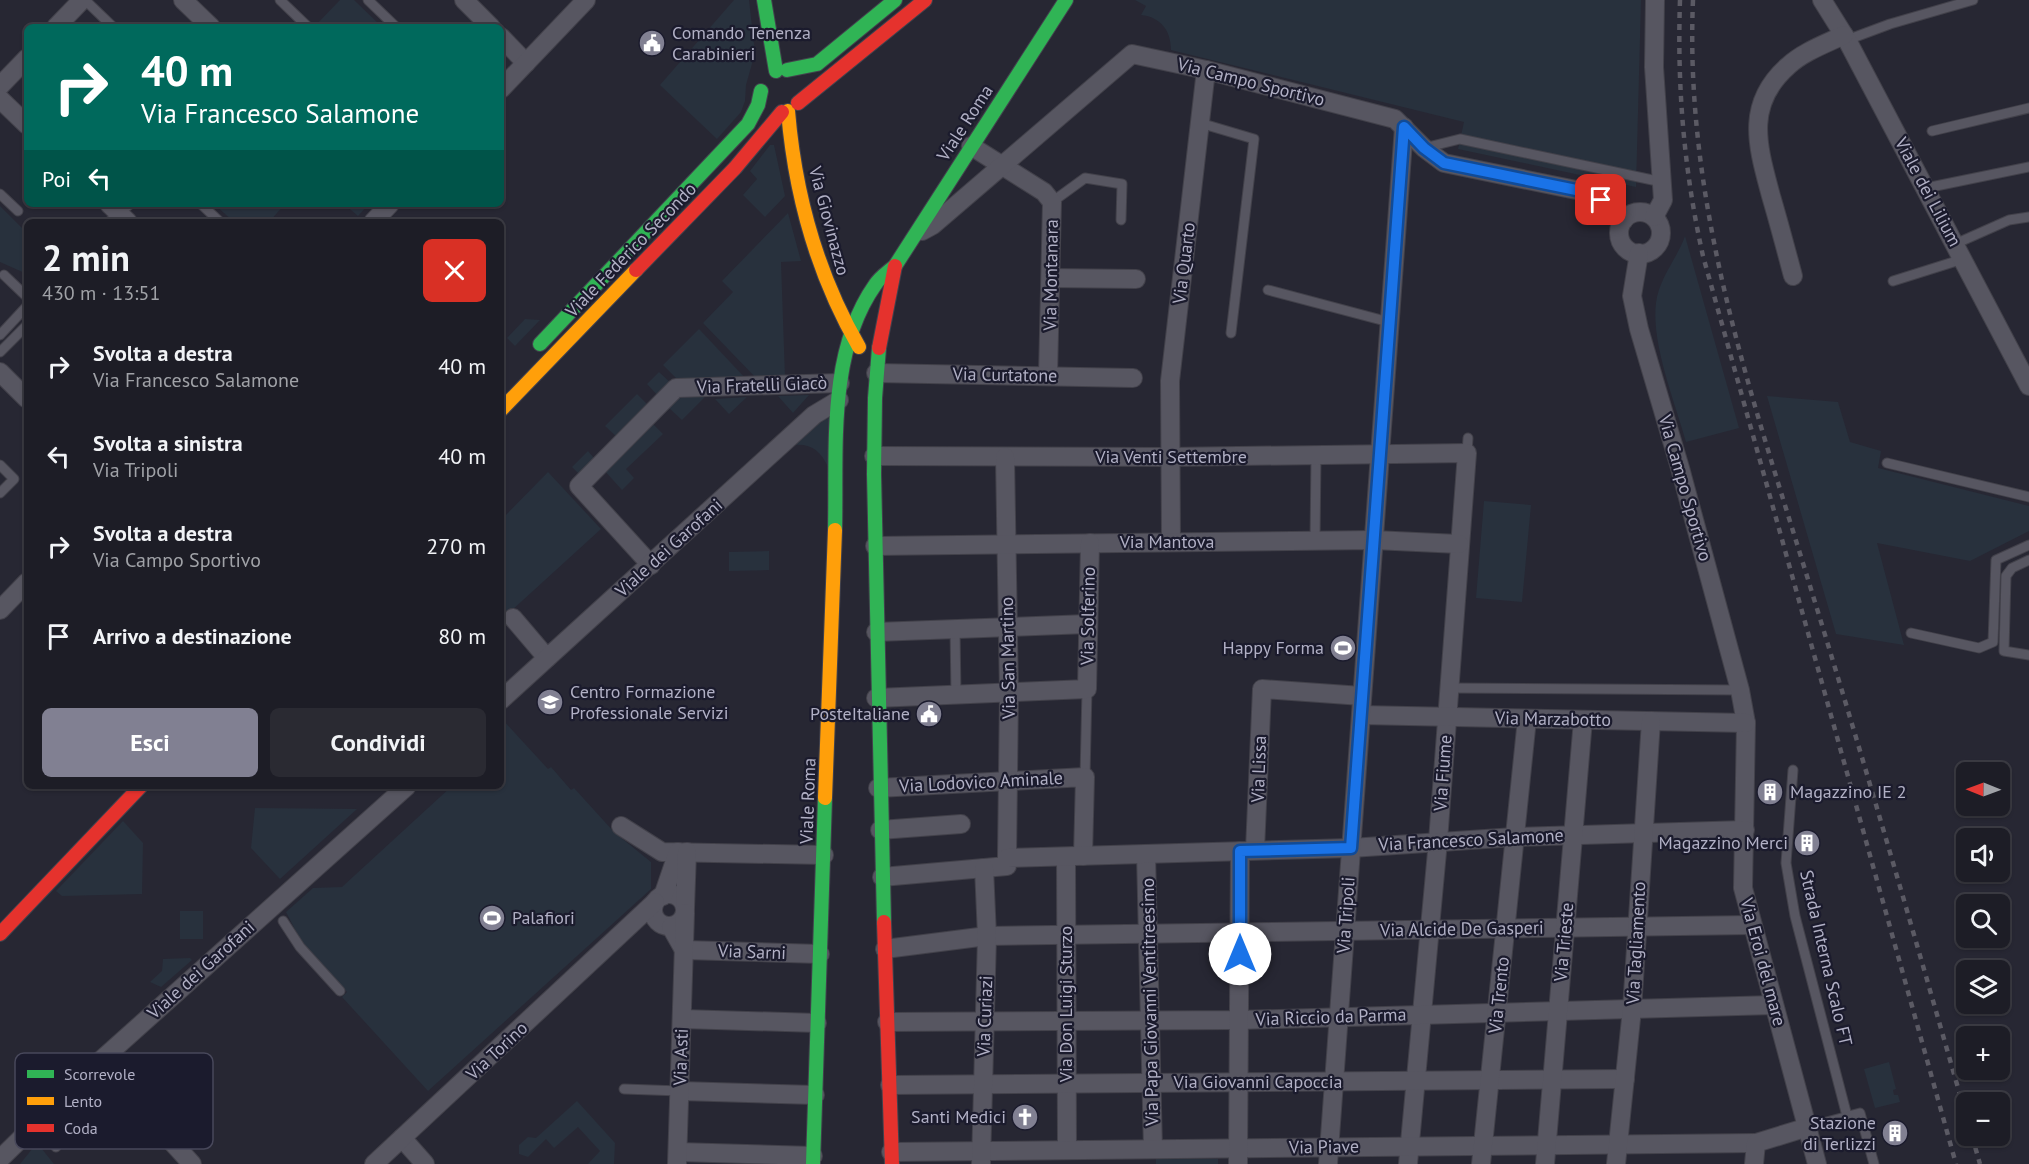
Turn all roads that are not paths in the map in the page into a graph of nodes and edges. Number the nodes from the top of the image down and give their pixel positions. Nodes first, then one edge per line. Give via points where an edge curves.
1 (83, 0) edge
2 (183, 0) edge
3 (280, 0) edge
4 (368, 0) edge
5 (464, 0) edge
6 (586, 0) edge
7 (764, 0) edge
8 (895, 0) edge
9 (925, 0) edge
10 (1066, 0) edge
11 (1655, 0) edge
12 (1822, 0) edge
13 (1973, 0) edge
14 (59, 24) edge
15 (110, 24) edge
16 (208, 24) edge
17 (301, 24) edge
18 (393, 24) edge
19 (488, 24) edge
20 (1845, 38) junction
21 (504, 40) edge
22 (24, 61) edge
23 (526, 63) junction
24 (782, 70) junction
25 (1206, 70) junction
26 (0, 86) edge
27 (504, 86) edge
28 (761, 91) junction
29 (0, 99) edge
30 (2029, 108) edge
31 (789, 109) junction
32 (24, 122) edge
33 (1200, 123) junction
34 (1404, 127) junction
35 (1932, 130) dead end
36 (971, 146) junction
37 (1424, 148) junction
38 (1001, 166) junction
39 (2029, 167) edge
40 (1662, 182) junction
41 (1926, 188) junction
42 (0, 194) edge
43 (1052, 202) junction
44 (204, 207) edge
45 (387, 207) edge
46 (18, 211) dead end
47 (1654, 217) junction
48 (2029, 218) edge
49 (217, 219) edge
50 (376, 219) edge
51 (1121, 220) dead end
52 (1624, 220) junction
53 (914, 235) junction
54 (1959, 251) junction
55 (1639, 253) junction
56 (895, 266) junction
57 (4, 275) dead end
58 (1793, 276) dead end
59 (1051, 278) junction
60 (1136, 279) dead end
61 (1893, 281) dead end
62 (1268, 290) dead end
63 (24, 294) edge
64 (24, 309) edge
65 (1389, 322) junction
66 (24, 329) edge
67 (1231, 333) dead end
68 (0, 335) edge
69 (852, 336) junction
70 (0, 352) edge
71 (532, 353) dead end
72 (0, 372) edge
73 (876, 373) junction
74 (1048, 376) junction
75 (1133, 378) dead end
76 (2029, 386) edge
77 (848, 393) junction
78 (24, 396) edge
79 (875, 401) junction
80 (504, 407) edge
81 (838, 440) junction
82 (1467, 445) joint
83 (861, 454) junction
84 (1380, 454) junction
85 (1316, 456) junction
86 (1005, 457) junction
87 (1169, 457) junction
88 (1887, 463) dead end
89 (0, 465) edge
90 (0, 493) edge
91 (2029, 498) edge
92 (1374, 540) junction
93 (1315, 541) junction
94 (1171, 542) junction
95 (1090, 543) junction
96 (1006, 544) junction
97 (1459, 544) junction
98 (2029, 545) edge
99 (876, 546) junction
100 (2029, 560) edge
101 (651, 565) junction
102 (24, 585) edge
103 (0, 610) edge
104 (513, 618) dead end
105 (1088, 624) junction
106 (1008, 627) junction
107 (955, 629) junction
108 (876, 632) junction
109 (1911, 633) dead end
110 (2029, 655) edge
111 (547, 658) junction
112 (1448, 688) junction
113 (1087, 689) junction
114 (1740, 690) junction
115 (1009, 693) junction
116 (956, 695) junction
117 (1362, 696) junction
118 (504, 697) edge
119 (876, 698) junction
120 (1361, 715) junction
121 (1447, 718) junction
122 (1527, 719) junction
123 (1583, 720) junction
124 (1651, 721) junction
125 (1746, 723) junction
126 (1793, 770) dead end
127 (1084, 777) junction
128 (1008, 780) junction
129 (878, 788) junction
130 (138, 789) edge
131 (404, 789) edge
132 (113, 795) dead end
133 (961, 824) dead end
134 (621, 826) dead end
135 (880, 830) junction
136 (1745, 830) junction
137 (1642, 832) junction
138 (1574, 834) junction
139 (1515, 837) junction
140 (1438, 841) junction
141 (1351, 848) junction
142 (1248, 850) junction
143 (683, 852) junction
144 (1146, 854) junction
145 (824, 855) junction
146 (1075, 857) junction
147 (1007, 858) junction
148 (984, 868) junction
149 (882, 878) junction
150 (659, 899) junction
151 (685, 911) junction
152 (0, 916) edge
153 (283, 921) dead end
154 (1751, 925) junction
155 (668, 927) junction
156 (1566, 927) junction
157 (1637, 927) junction
158 (1431, 929) junction
159 (1505, 929) junction
160 (1345, 930) junction
161 (1240, 932) junction
162 (0, 934) edge
163 (1148, 934) junction
164 (1066, 935) junction
165 (987, 936) junction
166 (620, 938) junction
167 (885, 949) junction
168 (684, 950) junction
169 (820, 954) junction
170 (340, 991) dead end
171 (1774, 1005) junction
172 (1632, 1009) junction
173 (1558, 1010) junction
174 (1497, 1012) junction
175 (1423, 1013) junction
176 (1338, 1017) junction
177 (682, 1019) junction
178 (1239, 1020) junction
179 (1150, 1021) junction
180 (887, 1022) junction
181 (1066, 1022) junction
182 (818, 1023) junction
183 (985, 1023) junction
184 (109, 1053) edge
185 (1625, 1079) junction
186 (1552, 1080) junction
187 (1416, 1081) junction
188 (1490, 1081) junction
189 (1239, 1082) junction
190 (1334, 1082) junction
191 (1151, 1083) junction
192 (983, 1084) junction
193 (1066, 1084) junction
194 (890, 1085) junction
195 (624, 1089) dead end
196 (680, 1090) junction
197 (815, 1095) junction
198 (1847, 1116) junction
199 (1809, 1127) junction
200 (402, 1138) junction
201 (1756, 1143) junction
202 (15, 1144) edge
203 (1618, 1144) junction
204 (1547, 1145) junction
205 (178, 1149) edge
206 (1153, 1149) junction
207 (1066, 1150) junction
208 (1409, 1155) edge
209 (1482, 1155) edge
210 (1238, 1156) edge
211 (1328, 1156) edge
212 (1027, 1157) edge
213 (677, 1158) edge
214 (892, 1158) edge
215 (981, 1158) edge
216 (0, 1159) edge
217 (813, 1160) edge
218 (192, 1164) edge
219 (374, 1164) edge
220 (425, 1164) edge
221 (1545, 1164) edge
222 (1616, 1164) edge
223 (1754, 1164) edge
224 (1817, 1164) edge
225 (1874, 1164) edge

1 - 14 street
1 - 15 lane
2 - 16 street
3 - 17 lane
4 - 18 lane
5 - 19 street
6 - 23 street
7 - 24 street
8 - 24 street via 831,55 811,67
9 - 31 street, Viale Federico Secondo
10 - 36 street, Viale Roma
11 - 40 street via 1654,67
12 - 20 street, Viale dei Lilium
13 - 20 lane
20 - 41 street, Viale dei Lilium
20 - 58 street via 1789,64 1763,98 1757,120 1757,146
21 - 23 street
22 - 26 street
23 - 27 street
24 - 28 street via 765,78
24 - 31 street via 797,76 802,86
25 - 33 street, Via Quarto
25 - 34 street, Via Campo Sportivo via 1395,119
25 - 38 street, Via Campo Sportivo via 1132,54
28 - 31 street via 770,108
28 - 71 street, Viale Federico Secondo via 748,124
29 - 32 street
30 - 35 lane
31 - 69 street, Via Giovinazzo via 800,189 820,270
31 - 80 street, Viale Federico Secondo
33 - 67 lane via 1254,138
33 - 87 street, Via Quarto via 1170,381
34 - 37 street, Via Campo Sportivo
34 - 65 street, Via Tripoli
36 - 38 street, Via Montanara
36 - 53 street, Viale Roma
37 - 40 lane via 1460,139
37 - 52 street, Via Campo Sportivo via 1444,163 1586,192
38 - 43 street, Via Montanara via 1044,192
38 - 53 street, Via Campo Sportivo via 933,225
39 - 41 lane
40 - 47 street via 1663,200
41 - 54 street, Viale dei Lilium
42 - 46 lane
43 - 51 lane via 1085,178 1122,184
43 - 59 street, Via Montanara
44 - 49 lane
45 - 50 street
47 - 52 street via 1635,212
47 - 55 street via 1660,228 1659,241 1651,251
48 - 54 lane via 2009,220
52 - 55 street via 1619,232 1623,244
53 - 56 street, Viale Roma
54 - 61 lane
54 - 76 street, Viale dei Lilium
55 - 114 street, Via Campo Sportivo via 1632,296 1639,329
56 - 69 street, Viale Roma via 876,285
56 - 73 street, Viale Roma via 891,297 882,320
57 - 63 lane
59 - 60 street
59 - 74 street, Via Montanara
62 - 65 lane
64 - 68 lane
65 - 84 street, Via Tripoli
66 - 70 lane
69 - 73 street
69 - 77 street, Viale Roma
72 - 78 street
73 - 74 street, Via Curtatone
73 - 79 street, Viale Roma
74 - 75 street, Via Curtatone
77 - 79 street
77 - 81 street, Viale Roma
77 - 101 street, Viale dei Garofani via 814,415
77 - 101 street, Via Fratelli Giacò via 676,388 579,486
79 - 83 street, Viale Roma
81 - 83 street
81 - 145 street, Viale Roma
82 - 84 street, Via Venti Settembre
82 - 97 street, Via Fiume
83 - 86 street, Via Venti Settembre
83 - 99 street, Viale Roma
84 - 85 street, Via Venti Settembre
84 - 92 street, Via Tripoli
85 - 87 street, Via Venti Settembre
85 - 93 lane
86 - 87 street, Via Venti Settembre
86 - 96 street, Via San Martino
87 - 94 street, Via Quarto
88 - 91 lane
89 - 90 lane via 14,479
92 - 93 street, Via Mantova
92 - 97 street, Via Mantova
92 - 117 street, Via Tripoli
93 - 94 street, Via Mantova
94 - 95 street, Via Mantova
95 - 96 street, Via Mantova
95 - 105 street, Via Solferino
96 - 99 street, Via Mantova
96 - 106 street, Via San Martino
97 - 112 street, Via Fiume
98 - 109 lane via 1996,560 1993,642 1979,648
99 - 108 street, Viale Roma
100 - 110 lane via 2012,568 2006,576 2004,651
101 - 111 street, Viale dei Garofani
102 - 103 street
104 - 111 street
105 - 106 street
105 - 113 street, Via Solferino
106 - 107 street
106 - 115 street, Via San Martino
107 - 108 street
107 - 116 lane
108 - 119 street, Viale Roma
111 - 118 street, Viale dei Garofani
112 - 114 lane
112 - 121 street, Via Fiume
113 - 115 street
113 - 127 lane
114 - 125 street, Via Campo Sportivo
115 - 116 street
115 - 128 street, Via San Martino
116 - 119 street
117 - 120 street, Via Tripoli
117 - 142 street, Via Lissa via 1262,689
119 - 129 street, Viale Roma
120 - 121 street, Via Marzabotto
120 - 141 street, Via Tripoli
121 - 122 street, Via Marzabotto
121 - 140 street, Via Fiume
122 - 123 street, Via Marzabotto
122 - 139 street, Via Trento
123 - 124 street, Via Marzabotto
123 - 138 street, Via Trieste
124 - 125 street, Via Marzabotto
124 - 137 street, Via Tagliamento
125 - 136 street, Via Eroi del mare
126 - 198 lane, Strada Interna Scalo FT via 1786,862 1795,916 1838,1061
127 - 128 street, Via Lodovico Aminale
127 - 146 street, Via Don Luigi Sturzo
128 - 129 street, Via Lodovico Aminale
128 - 147 street, Via San Martino
129 - 135 street, Viale Roma
130 - 162 street
131 - 184 street, Viale dei Garofani
132 - 152 street
133 - 135 street
134 - 143 street via 654,849
135 - 149 street, Viale Roma
136 - 137 street, Via Francesco Salamone
136 - 154 street, Via Eroi del mare via 1743,888
137 - 138 street, Via Francesco Salamone
137 - 157 street, Via Tagliamento
138 - 139 street, Via Francesco Salamone
138 - 156 street, Via Trieste
139 - 140 street, Via Francesco Salamone
139 - 159 street, Via Trento
140 - 141 street, Via Francesco Salamone
140 - 158 street, Via Fiume
141 - 142 street, Via Francesco Salamone
141 - 160 street, Via Tripoli
142 - 144 street, Via Francesco Salamone
142 - 161 street, Via Lissa
143 - 145 street
143 - 150 street
143 - 151 street, Via Asti
144 - 146 street, Via Francesco Salamone
144 - 163 street, Via Papa Giovanni Ventitreesimo
145 - 169 street, Viale Roma
146 - 147 street, Via Francesco Salamone
146 - 164 street, Via Don Luigi Sturzo
147 - 148 street, Via Francesco Salamone via 1007,866
148 - 149 street, Via Francesco Salamone
148 - 165 street, Via Curiazi
149 - 167 street, Viale Roma
150 - 151 street via 677,896
150 - 155 street via 654,917
150 - 166 street, Via Torino
151 - 155 street via 680,923
151 - 168 street, Via Asti
153 - 170 lane via 300,947
154 - 157 street, Via Alcide De Gasperi
154 - 171 street, Via Eroi del mare
155 - 166 street, Via Torino
155 - 168 street
156 - 157 street, Via Alcide De Gasperi
156 - 159 street, Via Alcide De Gasperi
156 - 173 street, Via Trieste
157 - 172 street, Via Tagliamento
158 - 159 street, Via Alcide De Gasperi
158 - 160 street, Via Alcide De Gasperi
158 - 175 street, Via Fiume
159 - 174 street, Via Trento
160 - 161 street, Via Alcide De Gasperi
160 - 176 street, Via Tripoli
161 - 163 street, Via Alcide De Gasperi
161 - 178 street, Via Lissa
163 - 164 street, Via Alcide De Gasperi
163 - 179 street, Via Papa Giovanni Ventitreesimo
164 - 165 street, Via Alcide De Gasperi
164 - 181 street, Via Don Luigi Sturzo
165 - 167 street, Via Alcide De Gasperi
165 - 183 street, Via Curiazi
166 - 200 street, Via Torino
167 - 180 street, Viale Roma
168 - 169 street, Via Sarni
168 - 177 street, Via Asti
169 - 182 street, Viale Roma
171 - 172 street, Via Riccio da Parma
171 - 199 street, Via Eroi del mare
172 - 173 street, Via Riccio da Parma
172 - 185 street, Via Tagliamento
173 - 174 street, Via Riccio da Parma
173 - 186 street, Via Trieste
174 - 175 street, Via Riccio da Parma
174 - 188 street, Via Trento
175 - 176 street, Via Riccio da Parma
175 - 187 street, Via Fiume
176 - 178 street, Via Riccio da Parma
176 - 190 street, Via Tripoli
177 - 182 street
177 - 196 street, Via Asti
178 - 179 street, Via Riccio da Parma
178 - 189 street, Via Lissa
179 - 181 street, Via Riccio da Parma
179 - 191 street, Via Papa Giovanni Ventitreesimo
180 - 183 street, Via Riccio da Parma
180 - 194 street, Viale Roma
181 - 183 street, Via Riccio da Parma
181 - 193 street, Via Don Luigi Sturzo
182 - 197 street, Viale Roma
183 - 192 street, Via Curiazi
185 - 186 street, Via Giovanni Capoccia
185 - 203 street, Via Tagliamento
186 - 188 street, Via Giovanni Capoccia
186 - 204 street, Via Trieste
187 - 188 street, Via Giovanni Capoccia
187 - 190 street, Via Giovanni Capoccia
187 - 208 street, Via Fiume
188 - 209 street, Via Trento
189 - 190 street, Via Giovanni Capoccia
189 - 191 street, Via Giovanni Capoccia
189 - 210 street, Via Lissa
190 - 211 street, Via Tripoli
191 - 193 street, Via Giovanni Capoccia
191 - 206 street, Via Papa Giovanni Ventitreesimo
192 - 193 street, Via Giovanni Capoccia
192 - 194 street, Via Giovanni Capoccia
192 - 215 street, Via Curiazi
193 - 207 street, Via Don Luigi Sturzo
194 - 214 street, Viale Roma
195 - 196 lane
196 - 197 street
196 - 213 street, Via Asti
197 - 217 street, Viale Roma
198 - 199 lane
198 - 225 lane via 1860,1113
199 - 201 street, Via Piave
199 - 224 street, Via Eroi del mare
200 - 219 street, Via Torino
200 - 220 street
201 - 203 street, Via Piave
201 - 223 street
202 - 216 street, Viale dei Garofani
203 - 204 street, Via Piave
203 - 222 street, Via Tagliamento
204 - 209 street, Via Piave
204 - 221 street, Via Trieste
205 - 218 street
206 - 207 street, Via Piave
206 - 210 street, Via Piave
207 - 212 street, Via Piave
208 - 209 street, Via Piave
208 - 211 street, Via Piave
210 - 211 street, Via Piave
212 - 215 street, Via Piave
213 - 217 street
214 - 215 street, Via Piave

